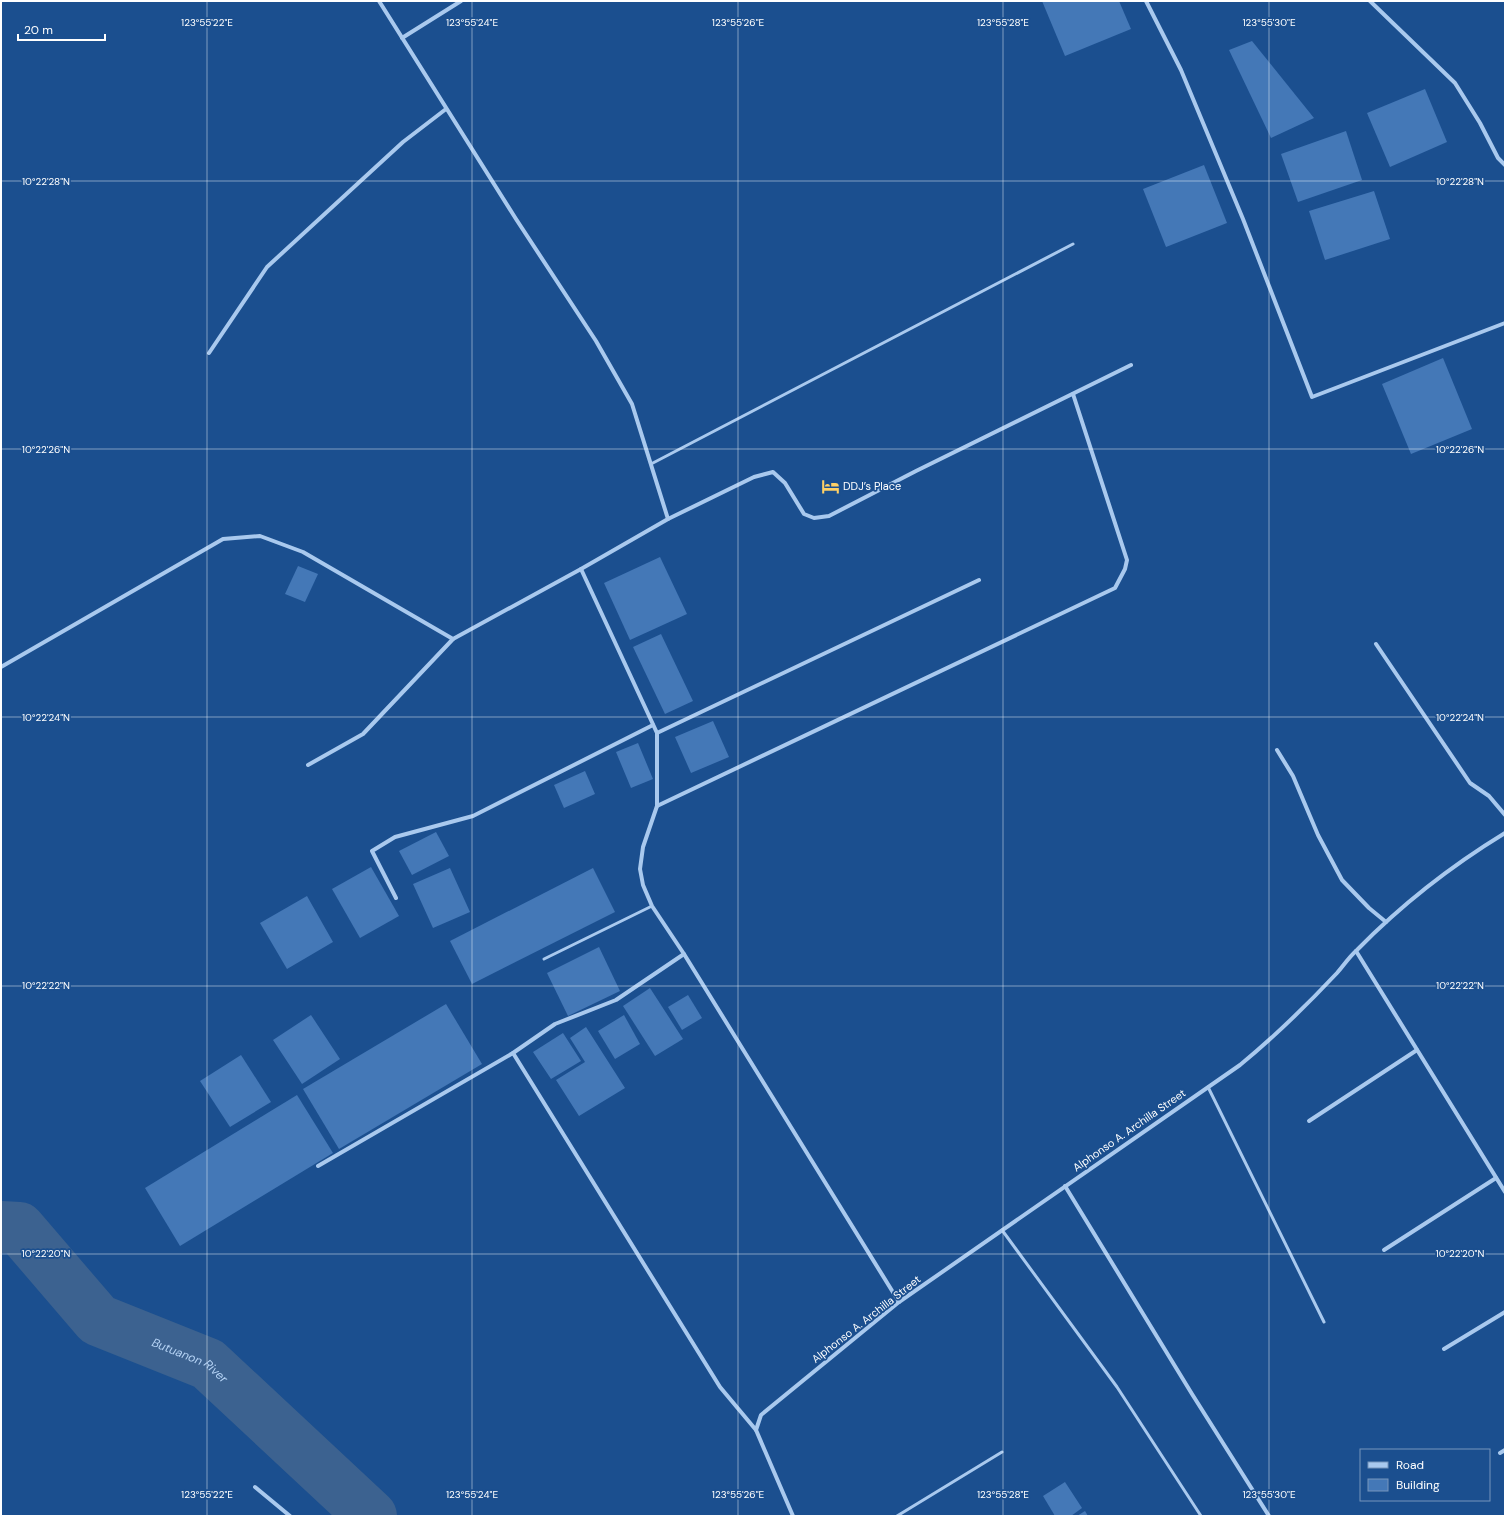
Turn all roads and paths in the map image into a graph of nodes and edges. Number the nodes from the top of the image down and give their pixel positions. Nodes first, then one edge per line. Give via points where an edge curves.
1 (378, 1) edge
2 (461, 1) edge
3 (1146, 1) edge
4 (1370, 1) edge
5 (402, 38) junction
6 (446, 109) junction
7 (1505, 165) edge
8 (1073, 244) dead end
9 (1505, 323) edge
10 (209, 353) dead end
11 (1131, 365) dead end
12 (1073, 394) junction
13 (651, 464) junction
14 (668, 519) junction
15 (581, 570) junction
16 (979, 580) dead end
17 (453, 640) junction
18 (1376, 644) dead end
19 (1, 667) edge
20 (653, 725) junction
21 (657, 733) junction
22 (1277, 750) dead end
23 (308, 765) dead end
24 (657, 806) junction
25 (1505, 815) edge
26 (1505, 833) edge
27 (396, 898) dead end
28 (652, 906) junction
29 (1386, 922) junction
30 (1356, 951) junction
31 (684, 954) junction
32 (544, 959) dead end
33 (1417, 1050) junction
34 (513, 1054) junction
35 (1208, 1087) junction
36 (1309, 1121) dead end
37 (318, 1166) dead end
38 (1496, 1178) junction
39 (1065, 1186) junction
40 (1505, 1192) edge
41 (1002, 1230) junction
42 (1384, 1250) dead end
43 (899, 1302) junction
44 (1505, 1312) edge
45 (1324, 1322) dead end
46 (1444, 1349) dead end
47 (756, 1430) junction
48 (1505, 1450) edge
49 (1002, 1452) dead end
50 (1500, 1453) dead end
51 (255, 1487) dead end
52 (290, 1516) edge
53 (793, 1516) edge
54 (897, 1516) edge
55 (1201, 1516) edge
56 (1269, 1516) edge

1 - 5 street
2 - 5 street
3 - 9 street via 1181,70 1243,219 1312,397
4 - 7 street via 1456,83 1498,158
5 - 6 street
6 - 10 street via 403,142 267,267
6 - 13 street via 600,348 632,404
8 - 13 lane
11 - 12 street
12 - 14 street via 829,516 814,518 804,514 785,483 773,472 754,477
12 - 24 street via 1127,560 1115,588
13 - 14 street
14 - 15 street
15 - 17 street
15 - 20 street
16 - 21 street
17 - 19 street via 303,552 260,536 223,539
17 - 23 street via 363,734
18 - 25 street via 1470,783 1489,796
20 - 21 street
20 - 27 street via 473,816 395,837 372,851
21 - 24 street
22 - 29 street via 1293,776 1318,835 1342,880
24 - 28 street via 643,847 640,869 643,885
26 - 29 street, Alphonso A. Archilla Street via 1440,876
28 - 31 street
28 - 32 lane
29 - 30 street, Alphonso A. Archilla Street
30 - 33 street
30 - 35 street, Alphonso A. Archilla Street via 1270,1040
31 - 34 street via 616,1000 555,1024
31 - 43 street
33 - 36 street
33 - 38 street
34 - 37 street
34 - 47 street via 720,1387
35 - 39 street, Alphonso A. Archilla Street
35 - 45 lane
38 - 40 street
38 - 42 street
39 - 41 street, Alphonso A. Archilla Street
39 - 56 street
41 - 43 street, Alphonso A. Archilla Street
41 - 55 lane via 1117,1387
43 - 47 street, Alphonso A. Archilla Street via 761,1415
44 - 46 street
47 - 53 street
48 - 50 street
49 - 54 lane
51 - 52 street

